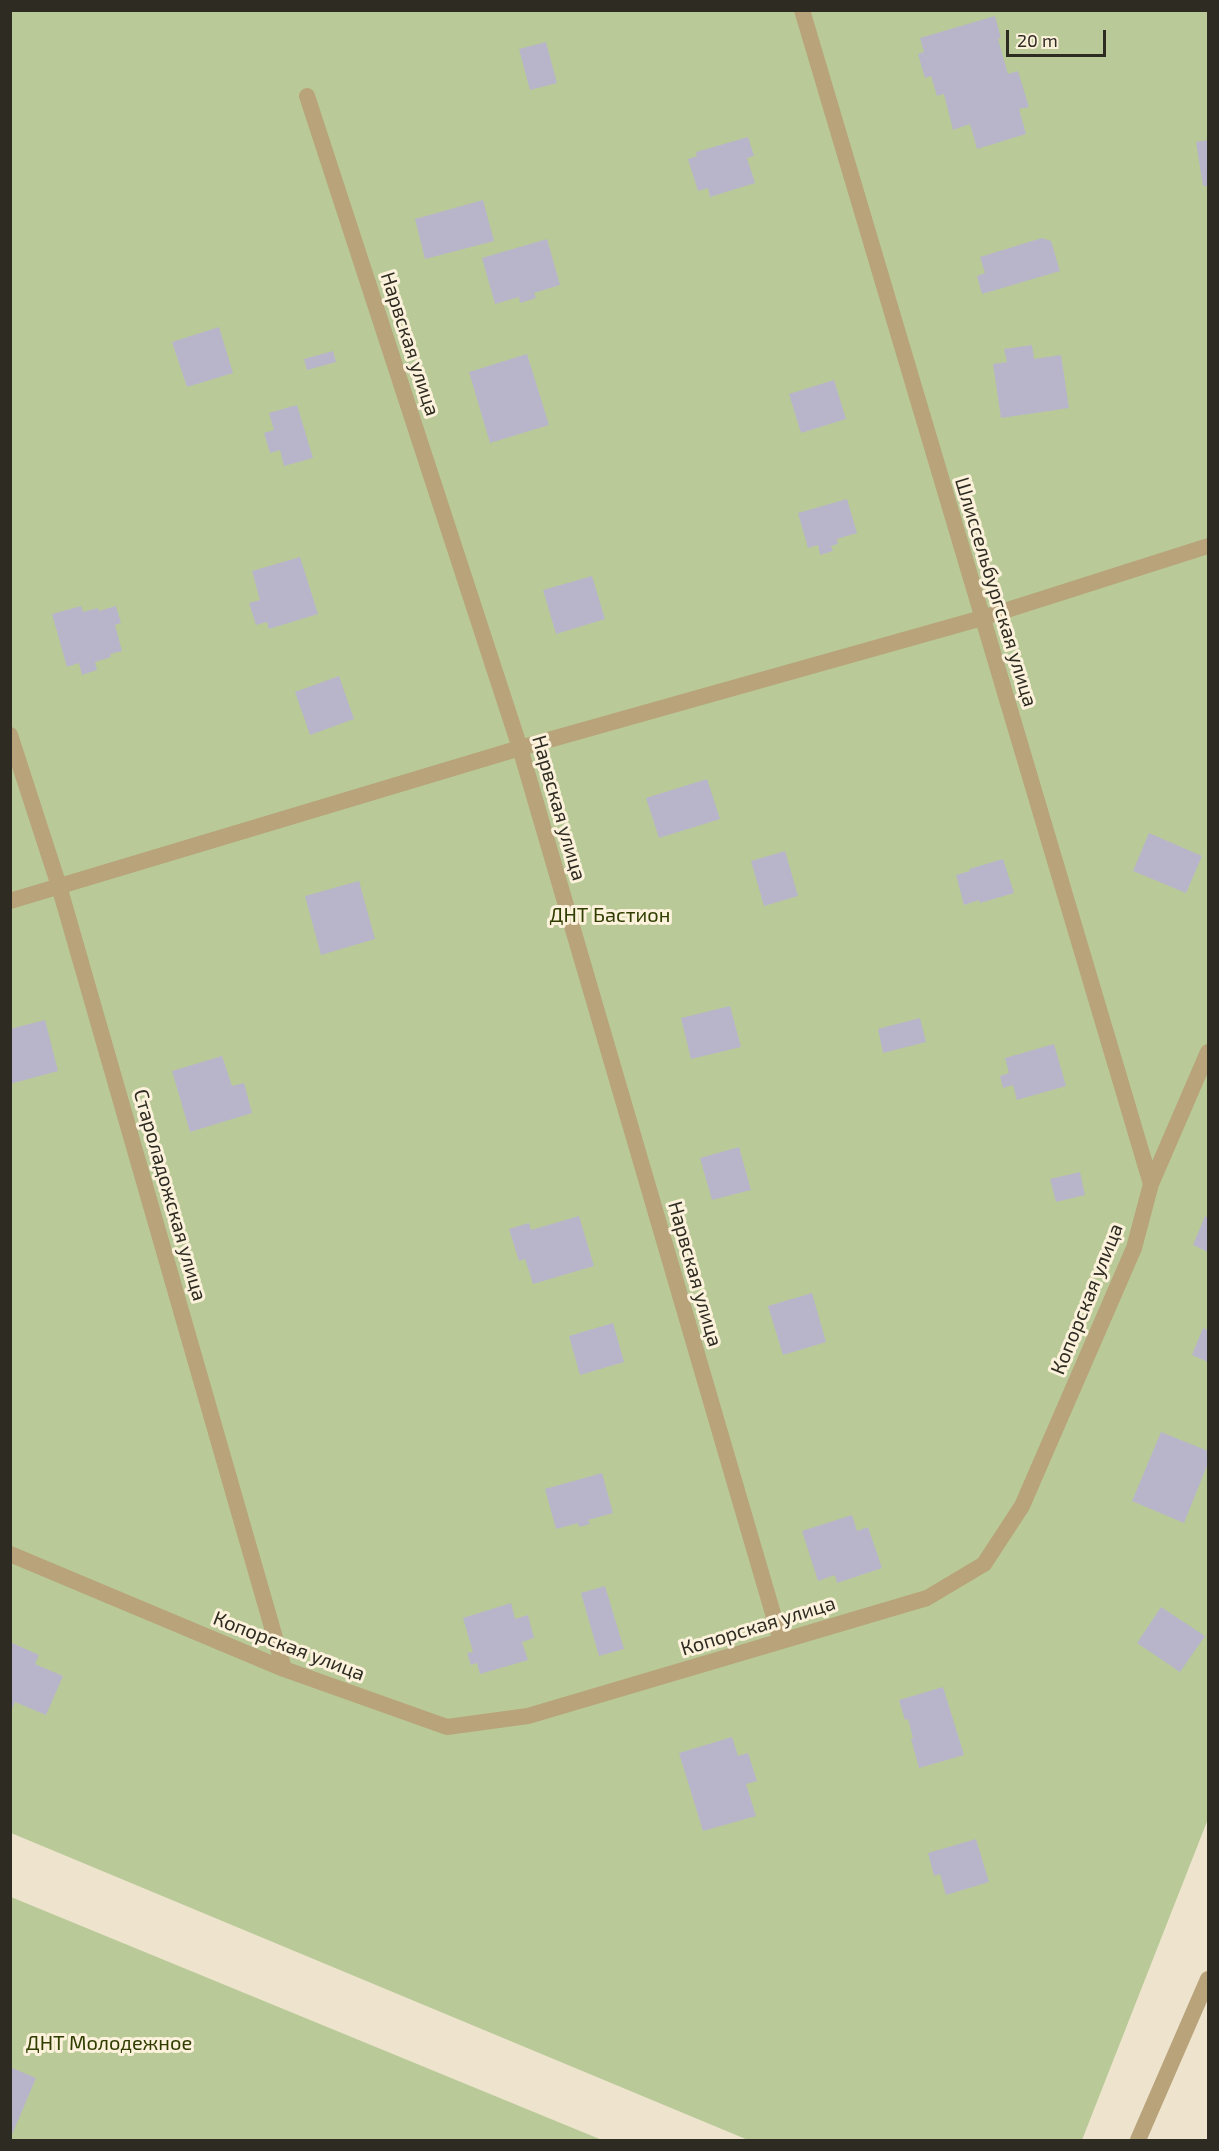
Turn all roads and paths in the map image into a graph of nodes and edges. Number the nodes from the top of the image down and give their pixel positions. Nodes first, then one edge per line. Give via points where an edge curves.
1 (802, 10) edge
2 (308, 96) dead end
3 (1209, 546) edge
4 (982, 618) junction
5 (10, 735) edge
6 (520, 748) junction
7 (59, 886) junction
8 (10, 901) edge
9 (1209, 1052) edge
10 (1151, 1184) junction
11 (10, 1554) edge
12 (781, 1641) junction
13 (284, 1669) junction
14 (1209, 1979) edge
15 (1138, 2140) edge

1 - 4 street, Шлиссельбургская улица
2 - 6 street, Нарвская улица
3 - 4 street
4 - 6 street
4 - 10 street, Шлиссельбургская улица
5 - 7 street, Староладожская улица
6 - 7 street
6 - 12 street, Нарвская улица
7 - 8 street
7 - 13 street, Староладожская улица
9 - 10 street, Копорская улица
10 - 12 street, Копорская улица via 1134,1248 1022,1506 984,1564 927,1598
11 - 13 street, Копорская улица
12 - 13 street, Копорская улица via 528,1716 447,1727
14 - 15 street

